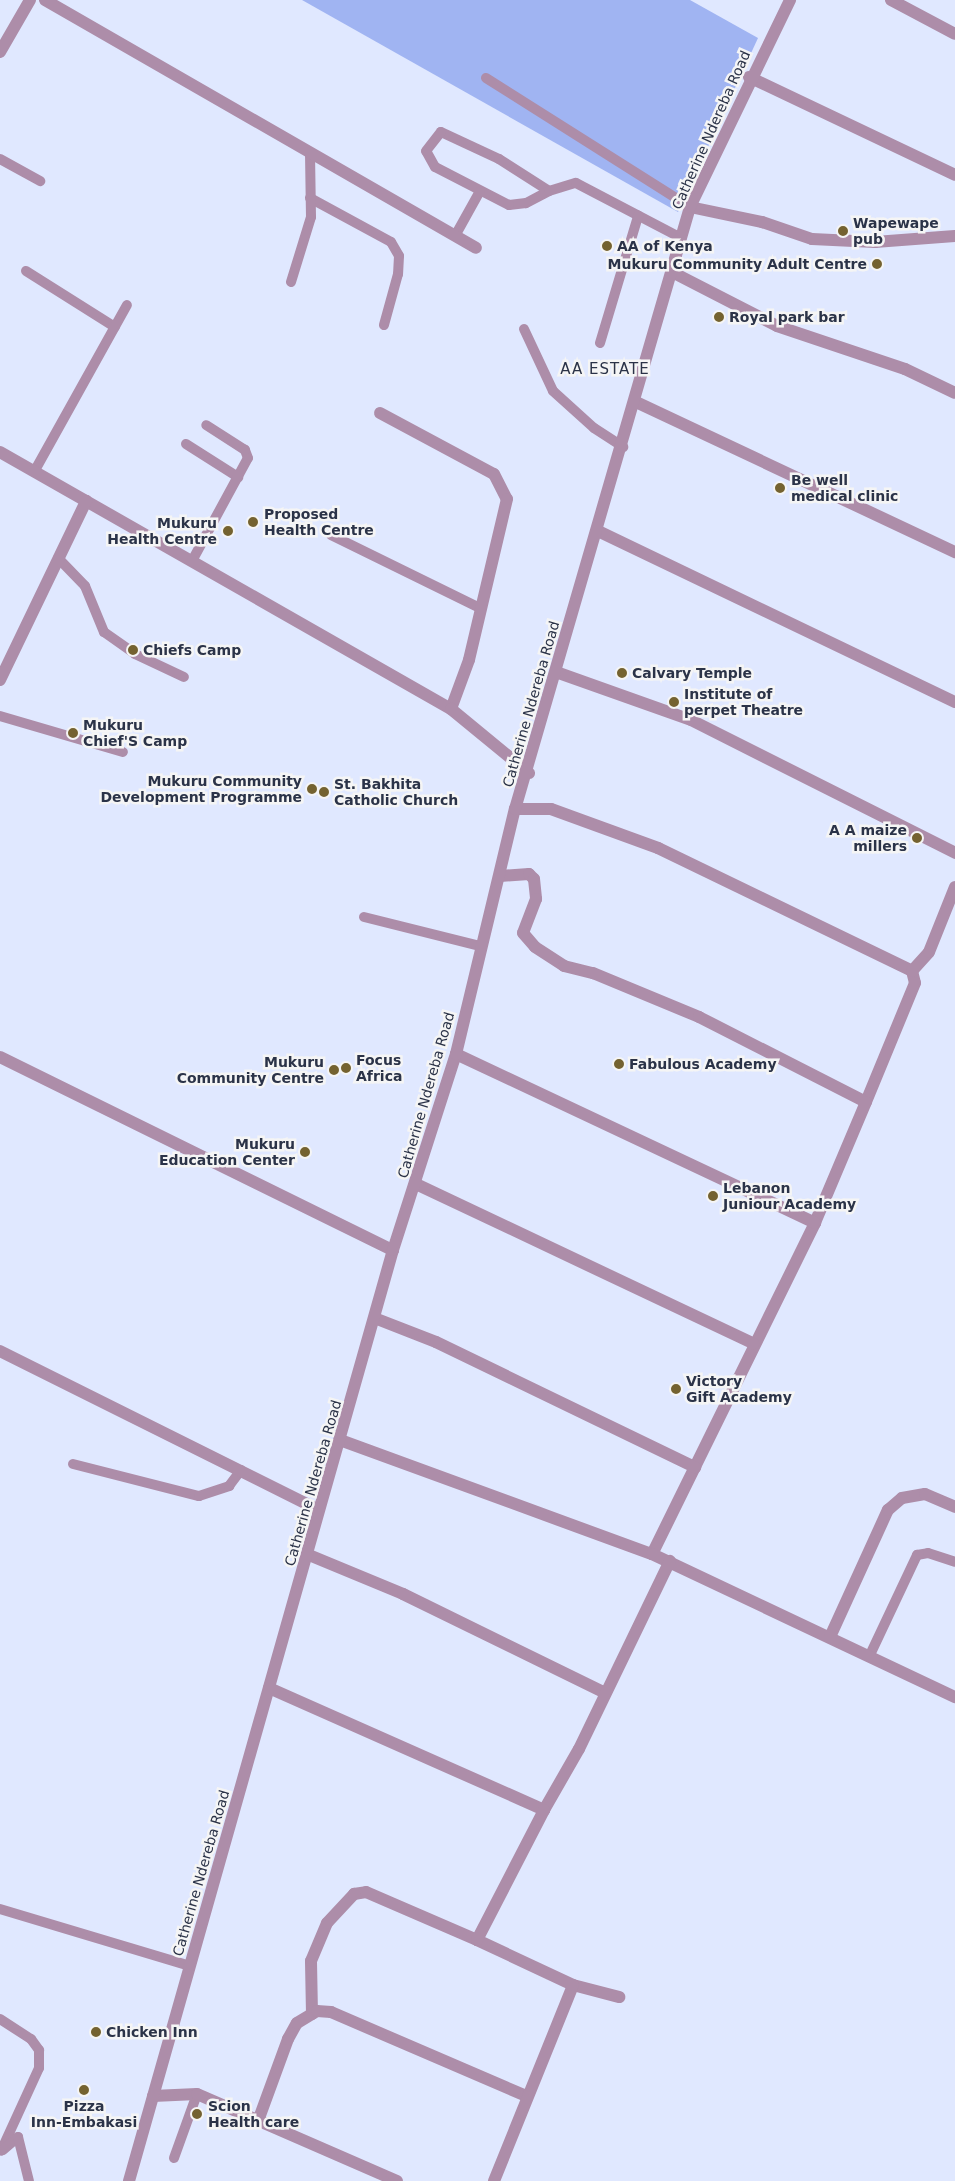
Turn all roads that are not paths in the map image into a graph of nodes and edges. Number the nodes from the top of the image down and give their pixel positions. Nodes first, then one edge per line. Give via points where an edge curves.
1 (30, 0) edge
2 (45, 0) edge
3 (790, 0) edge
4 (891, 0) edge
5 (955, 34) edge
6 (0, 52) edge
7 (749, 77) junction
8 (486, 78) dead end
9 (310, 152) junction
10 (0, 159) edge
11 (955, 175) edge
12 (40, 181) dead end
13 (480, 191) junction
14 (548, 191) junction
15 (310, 198) junction
16 (690, 207) junction
17 (638, 216) junction
18 (455, 236) junction
19 (955, 236) edge
20 (681, 238) junction
21 (476, 248) dead end
22 (26, 272) dead end
23 (672, 272) junction
24 (291, 282) dead end
25 (127, 305) dead end
26 (384, 325) dead end
27 (115, 327) junction
28 (524, 329) dead end
29 (600, 343) dead end
30 (955, 393) edge
31 (636, 402) junction
32 (380, 413) dead end
33 (206, 425) dead end
34 (186, 444) dead end
35 (623, 447) junction
36 (0, 452) edge
37 (34, 472) junction
38 (238, 477) junction
39 (86, 501) junction
40 (598, 531) junction
41 (332, 536) dead end
42 (955, 552) edge
43 (58, 558) junction
44 (192, 562) junction
45 (478, 607) junction
46 (556, 672) junction
47 (184, 677) dead end
48 (0, 680) edge
49 (955, 702) edge
50 (451, 709) junction
51 (0, 716) edge
52 (123, 752) dead end
53 (529, 773) junction
54 (515, 809) junction
55 (955, 852) edge
56 (500, 876) junction
57 (955, 887) edge
58 (364, 917) dead end
59 (480, 946) junction
60 (912, 971) junction
61 (456, 1054) junction
62 (0, 1057) edge
63 (866, 1102) junction
64 (416, 1184) junction
65 (815, 1223) junction
66 (393, 1250) junction
67 (376, 1319) junction
68 (753, 1343) junction
69 (0, 1351) edge
70 (340, 1440) junction
71 (74, 1464) dead end
72 (695, 1467) junction
73 (241, 1470) junction
74 (955, 1507) edge
75 (319, 1510) junction
76 (652, 1554) junction
77 (309, 1555) junction
78 (670, 1561) junction
79 (955, 1562) edge
80 (830, 1637) junction
81 (869, 1657) junction
82 (269, 1688) junction
83 (605, 1693) junction
84 (955, 1697) edge
85 (544, 1810) junction
86 (0, 1909) edge
87 (477, 1940) junction
88 (190, 1966) junction
89 (573, 1985) junction
90 (619, 1997) dead end
91 (312, 2014) junction
92 (0, 2019) edge
93 (197, 2094) junction
94 (153, 2096) junction
95 (526, 2096) junction
96 (258, 2121) junction
97 (1, 2151) edge
98 (174, 2158) dead end
99 (29, 2181) edge
100 (128, 2181) edge
101 (397, 2181) edge
102 (494, 2181) edge

1 - 6 street
2 - 9 street
3 - 7 street, Catherine Ndereba Road
4 - 5 street
7 - 11 street
7 - 16 street, Catherine Ndereba Road
8 - 16 lane
9 - 15 lane
9 - 18 street
10 - 12 lane
13 - 14 lane via 519,205
13 - 14 lane via 434,167 426,151 434,136 450,134
13 - 18 lane
14 - 17 lane via 576,183
15 - 24 lane via 308,232
15 - 26 lane via 391,242 398,256 398,274
16 - 19 street via 762,222 812,239 875,242
16 - 20 street, Catherine Ndereba Road
17 - 20 lane
17 - 29 lane
18 - 21 street
20 - 23 street, Catherine Ndereba Road
22 - 27 lane
23 - 30 street via 777,326 905,369
23 - 31 street, Catherine Ndereba Road
25 - 27 lane
27 - 37 lane
28 - 35 lane via 553,391 594,428
31 - 35 street, Catherine Ndereba Road
31 - 42 street
32 - 45 street via 494,474 504,485 508,499
33 - 38 lane via 248,454
34 - 38 lane
35 - 40 street, Catherine Ndereba Road
36 - 37 street
37 - 39 street
38 - 44 lane
39 - 43 street
39 - 44 street
40 - 46 street, Catherine Ndereba Road
40 - 49 street
41 - 45 lane
43 - 47 lane via 85,586 104,632 135,654
43 - 48 street
44 - 50 street
45 - 50 street via 469,660
46 - 53 street, Catherine Ndereba Road
46 - 55 street via 691,720
50 - 53 street
51 - 52 lane
53 - 54 street, Catherine Ndereba Road
54 - 56 street, Catherine Ndereba Road
54 - 60 street via 551,809 658,848
56 - 59 street, Catherine Ndereba Road
56 - 63 street via 529,874 534,879 536,899 523,933 535,947 564,966 592,973 700,1017
57 - 60 street via 929,952
58 - 59 lane
59 - 61 street, Catherine Ndereba Road
60 - 63 street via 915,983
61 - 64 street, Catherine Ndereba Road
61 - 65 street
62 - 66 street
63 - 65 street
64 - 66 street, Catherine Ndereba Road
64 - 68 street
65 - 68 street
66 - 67 street, Catherine Ndereba Road
67 - 70 street, Catherine Ndereba Road
67 - 72 street via 436,1342
68 - 72 street
69 - 73 street
70 - 75 street, Catherine Ndereba Road
70 - 76 street
71 - 73 lane via 199,1496 229,1486
72 - 76 street
73 - 75 street
74 - 80 street via 925,1494 902,1498 888,1510
75 - 77 street, Catherine Ndereba Road
76 - 78 street
77 - 82 street, Catherine Ndereba Road
77 - 83 street via 404,1594
78 - 80 street
78 - 83 street
79 - 81 lane via 928,1553 917,1555
80 - 81 street
81 - 84 street
82 - 85 street
82 - 88 street, Catherine Ndereba Road
83 - 85 street
85 - 87 street
86 - 88 lane
87 - 89 street
87 - 91 street via 366,1892 354,1894 327,1923 311,1961
88 - 94 street, Catherine Ndereba Road
89 - 90 street
89 - 95 street
91 - 95 street via 331,2012
91 - 96 street via 297,2023 288,2039
92 - 97 lane via 31,2039 39,2050 39,2068
93 - 94 street
93 - 96 street
93 - 98 lane
94 - 100 street, Catherine Ndereba Road
95 - 102 street
96 - 101 street
97 - 99 lane via 18,2137

